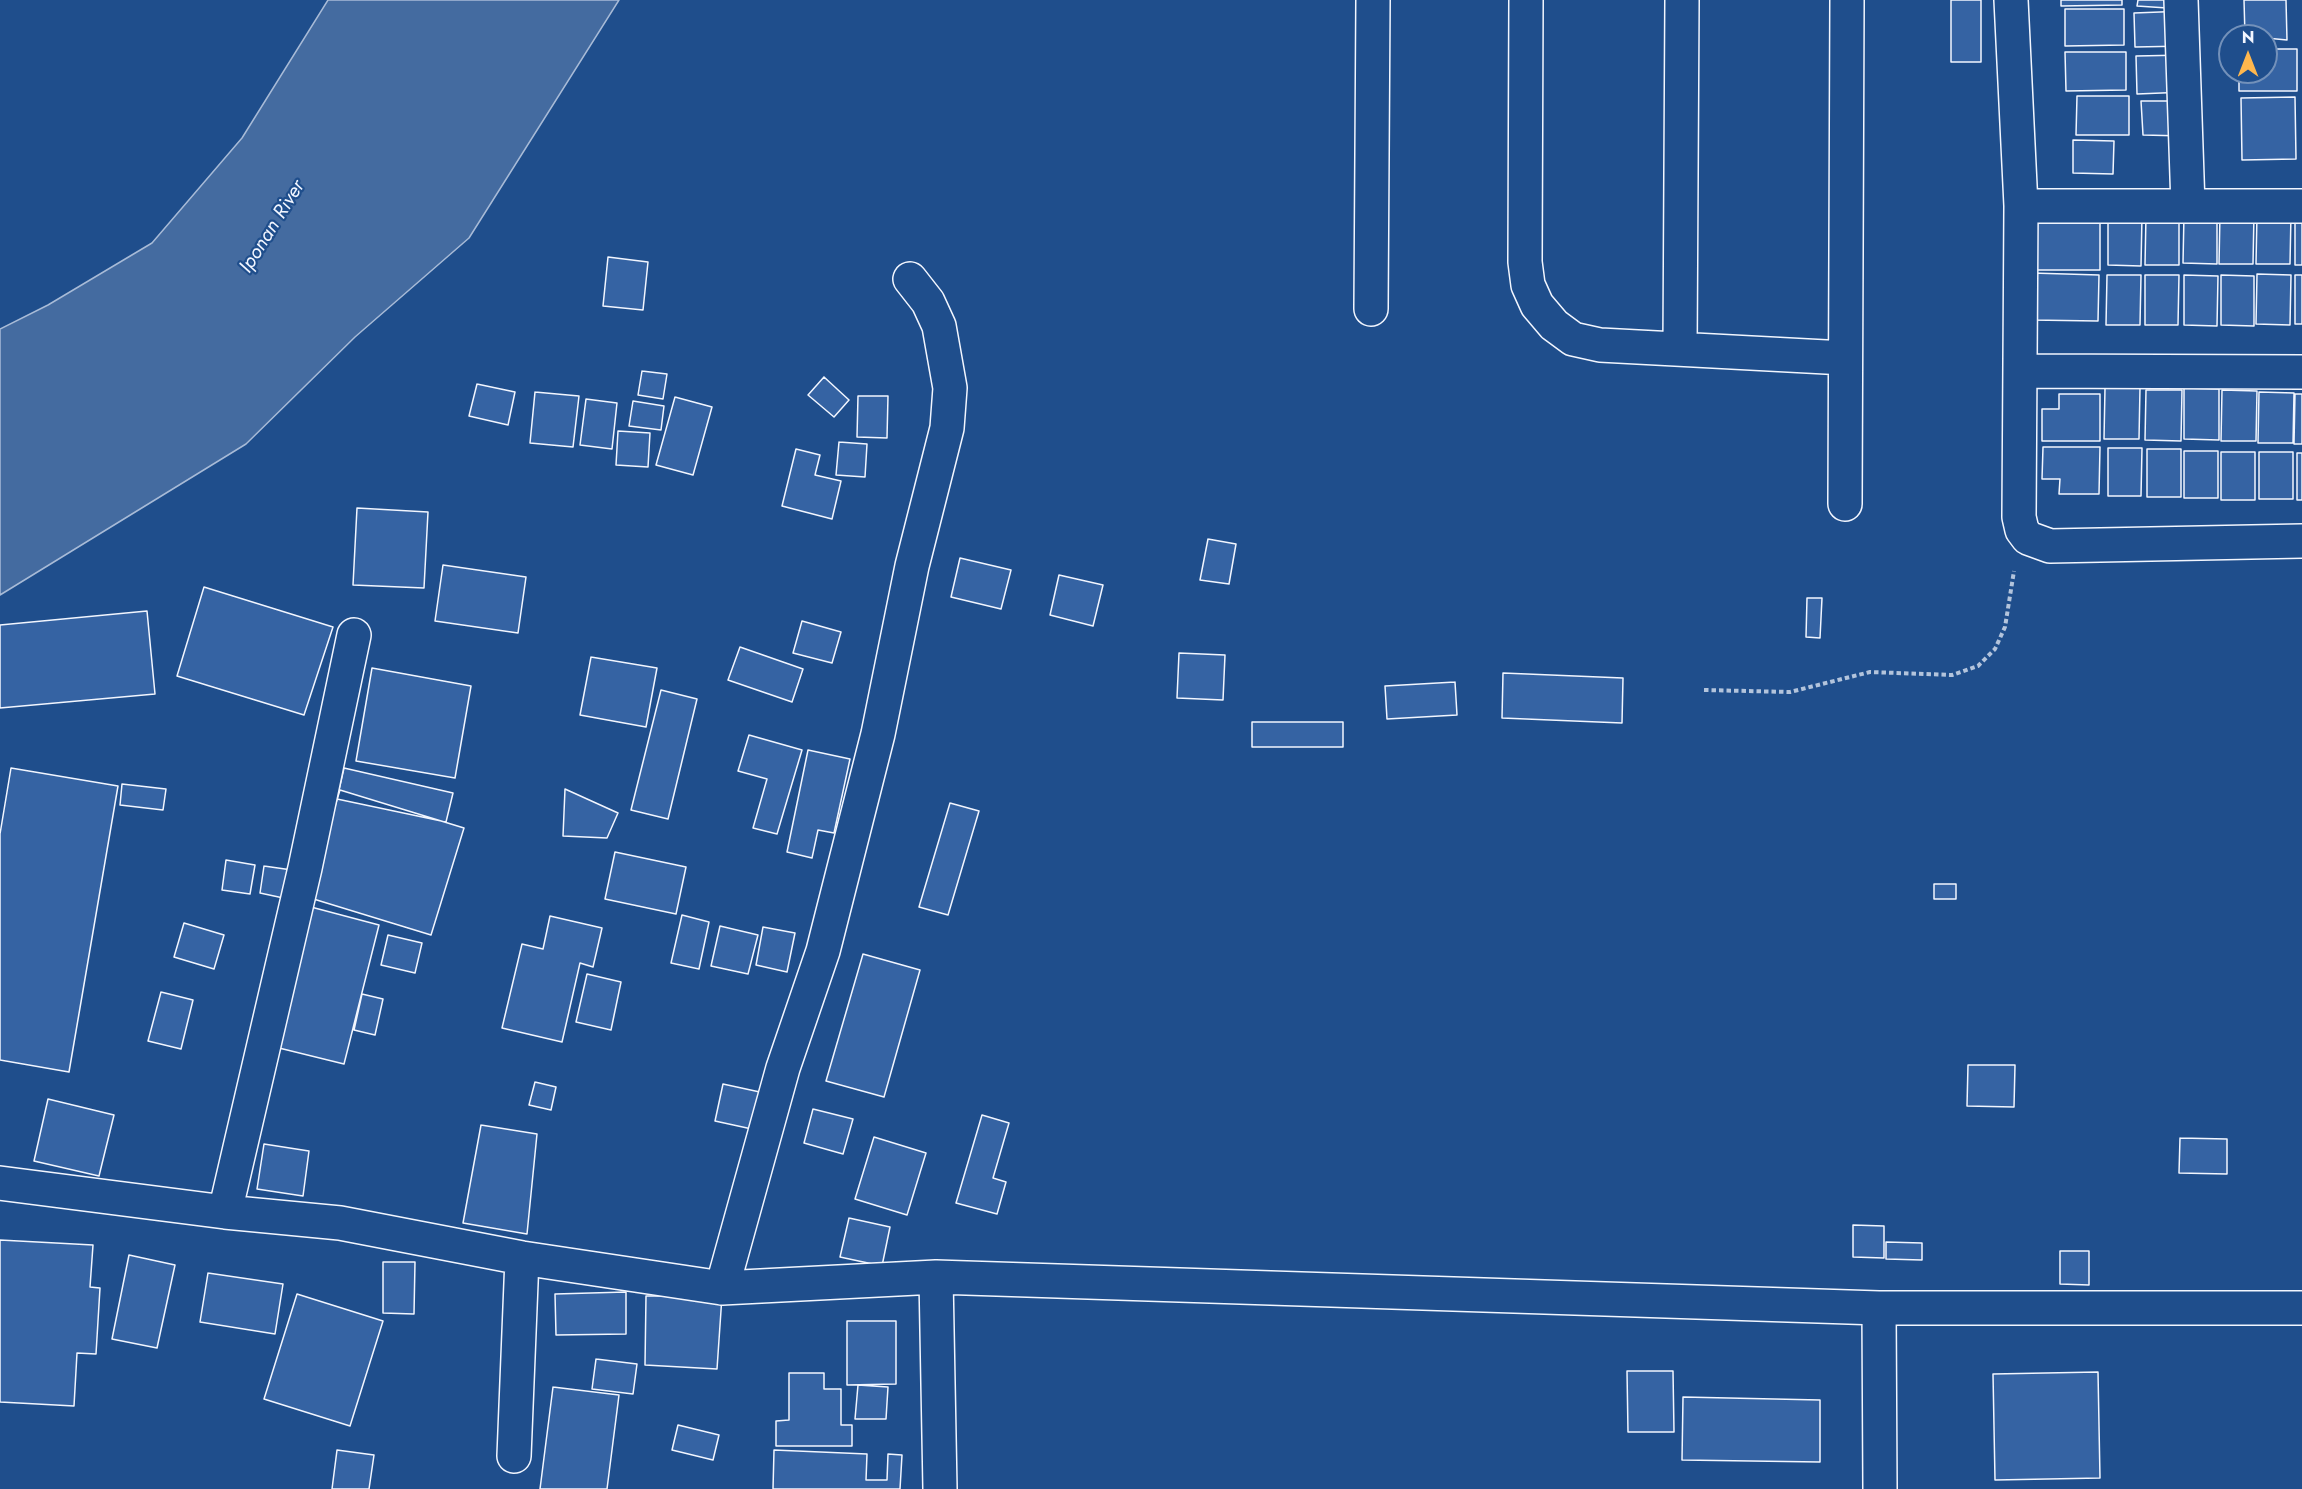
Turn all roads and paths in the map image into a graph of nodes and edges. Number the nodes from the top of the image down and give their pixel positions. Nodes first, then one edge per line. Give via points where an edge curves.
1 (1373, 0) edge
2 (1526, 0) edge
3 (1682, 0) edge
4 (1847, 0) edge
5 (2011, 0) edge
6 (2181, 0) edge
7 (2020, 206) junction
8 (2188, 206) junction
9 (2302, 206) edge
10 (910, 279) dead end
11 (1371, 309) dead end
12 (1680, 348) junction
13 (1845, 358) junction
14 (2020, 371) junction
15 (2302, 372) edge
16 (1845, 504) dead end
17 (2028, 538) junction
18 (2302, 541) edge
19 (354, 635) dead end
20 (1704, 690) dead end
21 (0, 1183) edge
22 (225, 1212) junction
23 (522, 1258) junction
24 (936, 1276) junction
25 (722, 1288) junction
26 (1879, 1308) junction
27 (2302, 1308) edge
28 (514, 1456) dead end
29 (940, 1489) edge
30 (1880, 1489) edge

1 - 11 street
2 - 12 street via 1528,285 1537,305 1573,339 1600,345
3 - 12 street
4 - 13 street
5 - 7 street
6 - 8 street
7 - 8 street
7 - 14 street
8 - 9 street
10 - 25 street via 928,302 939,326 950,388 947,428 912,566 878,734 826,940 783,1068
12 - 13 street
13 - 16 street
14 - 15 street
14 - 17 street via 2019,517
17 - 18 street via 2050,546
17 - 20 path via 2017,554 2005,627 1995,649 1978,666 1952,675 1870,672 1790,692
19 - 22 street via 305,868
21 - 22 street
22 - 23 street via 340,1223
23 - 25 street
23 - 28 street
24 - 25 street
24 - 26 street
24 - 29 street
26 - 27 street
26 - 30 street

